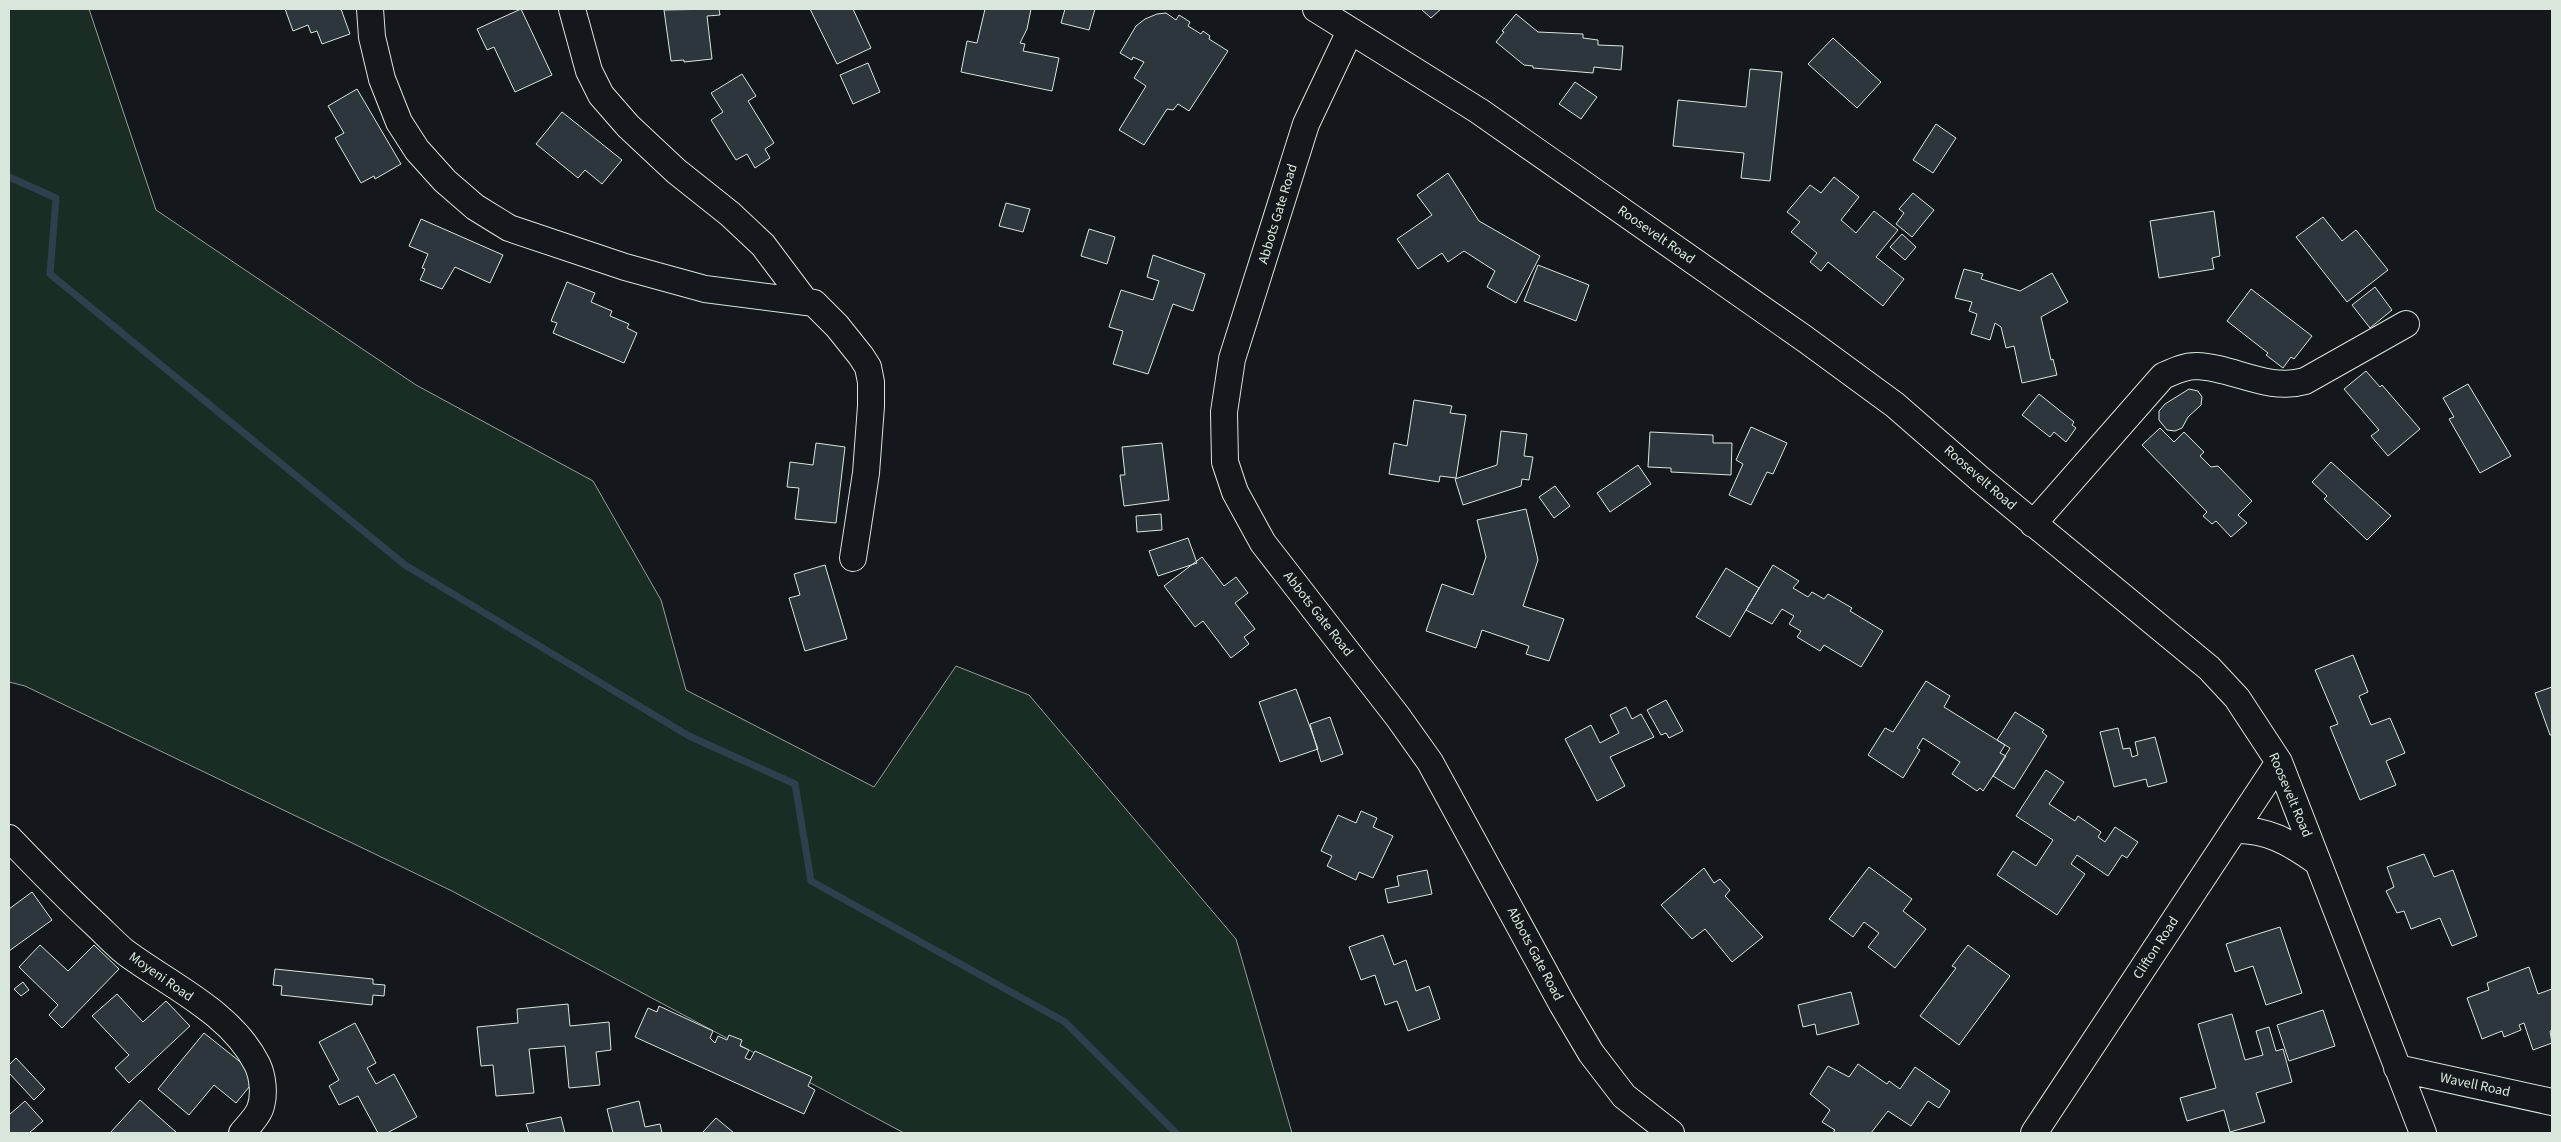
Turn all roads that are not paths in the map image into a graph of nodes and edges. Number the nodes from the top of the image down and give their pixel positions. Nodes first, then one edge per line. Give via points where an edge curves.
1 (370, 9) edge
2 (572, 9) edge
3 (1316, 9) edge
4 (1350, 31) junction
5 (805, 300) junction
6 (2406, 324) dead end
7 (2033, 524) junction
8 (853, 558) dead end
9 (2279, 762) junction
10 (2234, 830) junction
11 (9, 838) edge
12 (2316, 861) junction
13 (2397, 1068) junction
14 (2552, 1102) edge
15 (242, 1133) edge
16 (1670, 1133) edge
17 (2034, 1133) edge
18 (2423, 1133) edge

1 - 5 street via 372,37 382,79 399,122 417,150 445,181 476,207 509,228 624,267 705,289
2 - 5 street via 589,71 602,95 628,126 676,171 763,244
3 - 4 street, Roosevelt Road
4 - 7 street, Roosevelt Road via 1479,111 1806,339 1895,405
4 - 16 street, Abbots Gate Road via 1306,124 1232,359 1224,412 1225,462 1235,492 1263,543 1430,762 1591,1053 1624,1096
5 - 8 street via 822,310 855,348 868,367 871,382 866,473
6 - 7 street via 2293,385 2197,366 2182,367 2163,376
7 - 9 street, Roosevelt Road via 2209,668 2237,698
9 - 10 street, Clifton Road
9 - 12 street, Roosevelt Road
10 - 12 street via 2264,832 2290,843
10 - 17 street, Clifton Road
11 - 15 street, Moyeni Road via 124,951 204,1007 230,1028 246,1047 258,1065 262,1098 260,1109
12 - 13 street, Roosevelt Road
13 - 14 street, Wavell Road
13 - 18 street, Roosevelt Road

